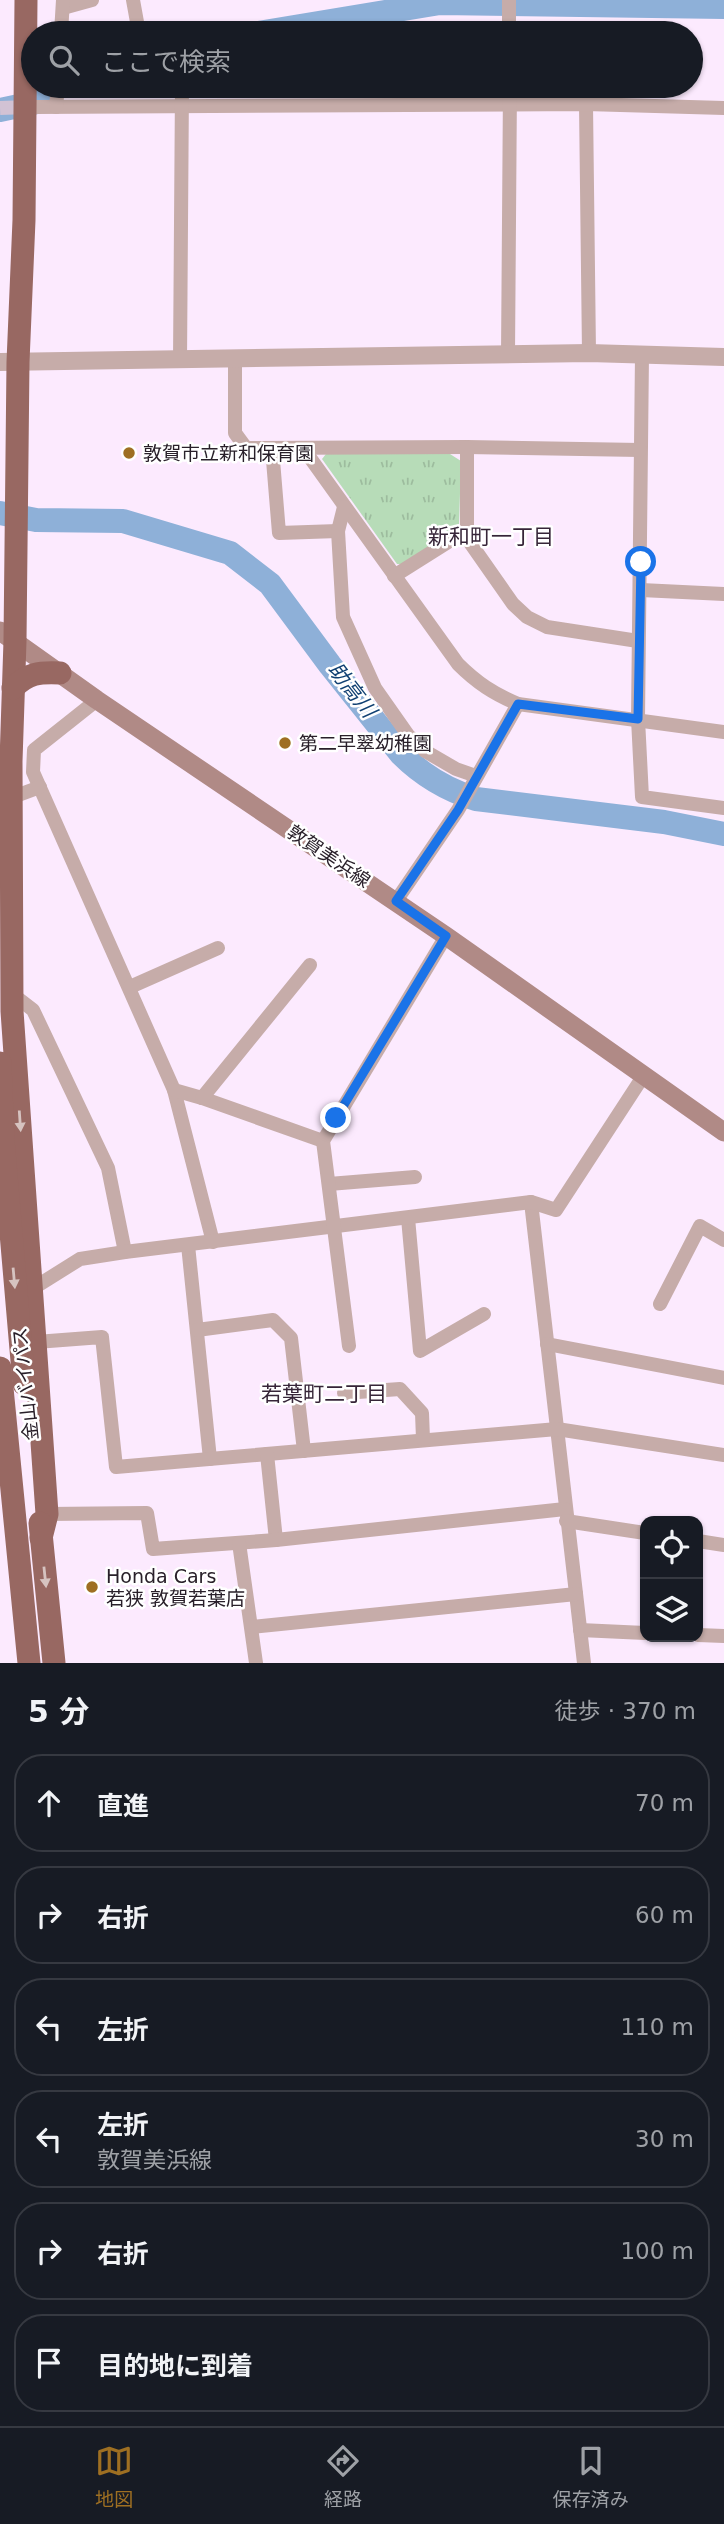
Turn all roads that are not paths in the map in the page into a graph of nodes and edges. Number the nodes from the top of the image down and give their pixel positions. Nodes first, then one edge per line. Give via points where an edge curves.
1 (12, 0) edge
2 (26, 0) edge
3 (92, 0) edge
4 (133, 0) edge
5 (509, 0) edge
6 (63, 4) edge
7 (26, 21) edge
8 (137, 21) edge
9 (509, 21) edge
10 (25, 98) edge
11 (57, 98) edge
12 (181, 98) edge
13 (510, 98) edge
14 (586, 104) junction
15 (510, 105) junction
16 (181, 106) junction
17 (35, 107) tunnel mouth
18 (56, 107) junction
19 (724, 108) edge
20 (589, 353) junction
21 (508, 355) junction
22 (642, 355) junction
23 (724, 357) edge
24 (234, 358) junction
25 (180, 361) junction
26 (9, 362) edge
27 (303, 447) junction
28 (467, 447) junction
29 (272, 448) junction
30 (640, 450) junction
31 (344, 507) junction
32 (467, 530) junction
33 (338, 531) junction
34 (394, 576) junction
35 (641, 590) junction
36 (724, 594) edge
37 (5, 634) edge
38 (638, 641) junction
39 (60, 673) junction
40 (13, 688) junction
41 (97, 700) junction
42 (518, 704) junction
43 (638, 719) junction
44 (724, 732) edge
45 (476, 776) junction
46 (40, 787) junction
47 (5, 800) edge
48 (724, 808) edge
49 (396, 901) junction
50 (446, 936) junction
51 (218, 948) dead end
52 (310, 965) dead end
53 (130, 987) junction
54 (11, 993) junction
55 (0, 1063) edge
56 (644, 1074) junction
57 (174, 1090) junction
58 (202, 1098) junction
59 (724, 1132) edge
60 (323, 1141) junction
61 (415, 1177) dead end
62 (329, 1184) junction
63 (531, 1202) junction
64 (408, 1218) junction
65 (334, 1227) junction
66 (724, 1240) edge
67 (213, 1242) junction
68 (188, 1245) junction
69 (125, 1252) junction
70 (32, 1289) junction
71 (660, 1304) dead end
72 (484, 1314) dead end
73 (197, 1330) junction
74 (36, 1342) junction
75 (547, 1344) junction
76 (349, 1346) dead end
77 (0, 1368) edge
78 (724, 1378) edge
79 (344, 1393) dead end
80 (557, 1429) junction
81 (423, 1439) junction
82 (304, 1451) junction
83 (267, 1454) junction
84 (724, 1455) edge
85 (210, 1459) junction
86 (0, 1468) edge
87 (3, 1508) edge
88 (47, 1514) junction
89 (566, 1515) junction
90 (640, 1532) edge
91 (41, 1538) junction
92 (276, 1541) junction
93 (703, 1542) edge
94 (240, 1543) junction
95 (724, 1545) edge
96 (19, 1555) junction
97 (576, 1594) junction
98 (253, 1627) junction
99 (580, 1630) junction
100 (640, 1633) edge
101 (703, 1635) edge
102 (724, 1636) edge
103 (29, 1663) edge
104 (54, 1663) edge
105 (256, 1663) edge
106 (584, 1663) edge

1 - 37 highway
2 - 7 highway
3 - 6 street
4 - 8 street
5 - 9 street
10 - 26 highway via 24,220
11 - 18 street
12 - 16 street
13 - 15 street
14 - 15 street
14 - 19 street
14 - 20 street
15 - 16 street
15 - 21 street
16 - 18 street
16 - 25 street
17 - 18 street
20 - 21 street
20 - 22 street
21 - 24 street
22 - 23 street
22 - 30 street
24 - 25 street
24 - 29 street via 235,433 246,448
25 - 26 street
26 - 37 highway
27 - 28 street
27 - 29 street
27 - 31 street
28 - 30 street
28 - 32 street
29 - 33 street via 279,533
30 - 35 street
31 - 33 street
31 - 34 street
32 - 34 street
32 - 38 street via 471,544 527,617 547,627
33 - 45 street via 343,617 374,688 425,751
34 - 42 street via 458,664 477,683
35 - 36 street
35 - 38 street
37 - 39 main road, 敦賀美浜線
37 - 40 highway
38 - 43 street
39 - 40 highway via 38,672
39 - 41 main road, 敦賀美浜線
40 - 47 highway
41 - 46 street via 34,750 33,772
41 - 49 main road, 敦賀美浜線
42 - 43 street
42 - 45 street
43 - 44 street
43 - 48 street via 642,797
45 - 49 street
46 - 47 street
46 - 53 street
47 - 54 highway
49 - 50 main road, 敦賀美浜線
50 - 56 main road, 敦賀美浜線
50 - 60 street
51 - 53 street
52 - 58 street
53 - 57 street
54 - 69 street via 33,1010 108,1168
54 -> 70 highway
55 -> 91 highway, 金山バイパス via 18,1323
56 - 59 main road, 敦賀美浜線
56 - 63 street via 556,1210
57 - 58 street
57 - 67 street
58 - 60 street
60 - 62 street
61 - 62 street
62 - 65 street
63 - 64 street
63 - 75 street
64 - 65 street
64 - 72 street via 420,1351
65 - 67 street
65 - 76 street
66 - 71 street via 700,1226
67 - 68 street
68 - 69 street
68 - 73 street
69 - 70 street via 80,1259
70 - 74 highway
73 - 82 street via 273,1320 291,1338
73 - 85 street
74 - 85 street via 102,1337 116,1467
74 - 88 highway
75 - 78 street
75 - 80 street
77 - 96 highway, 金山バイパス
79 - 81 street via 400,1389 422,1413
80 - 81 street
80 - 84 street
80 - 89 street
81 - 82 street
82 - 83 street
83 - 85 street
83 - 92 street
86 - 87 highway
87 - 96 highway
88 - 91 highway
88 - 94 street via 147,1513 153,1549
89 - 90 street
89 - 92 street
89 - 97 street
91 -> 104 highway, 金山バイパス
92 - 94 street
93 - 95 street
94 - 98 street
96 - 103 highway, 金山バイパス
97 - 98 street
97 - 99 street
98 - 105 street
99 - 100 street
99 - 106 street
101 - 102 street

